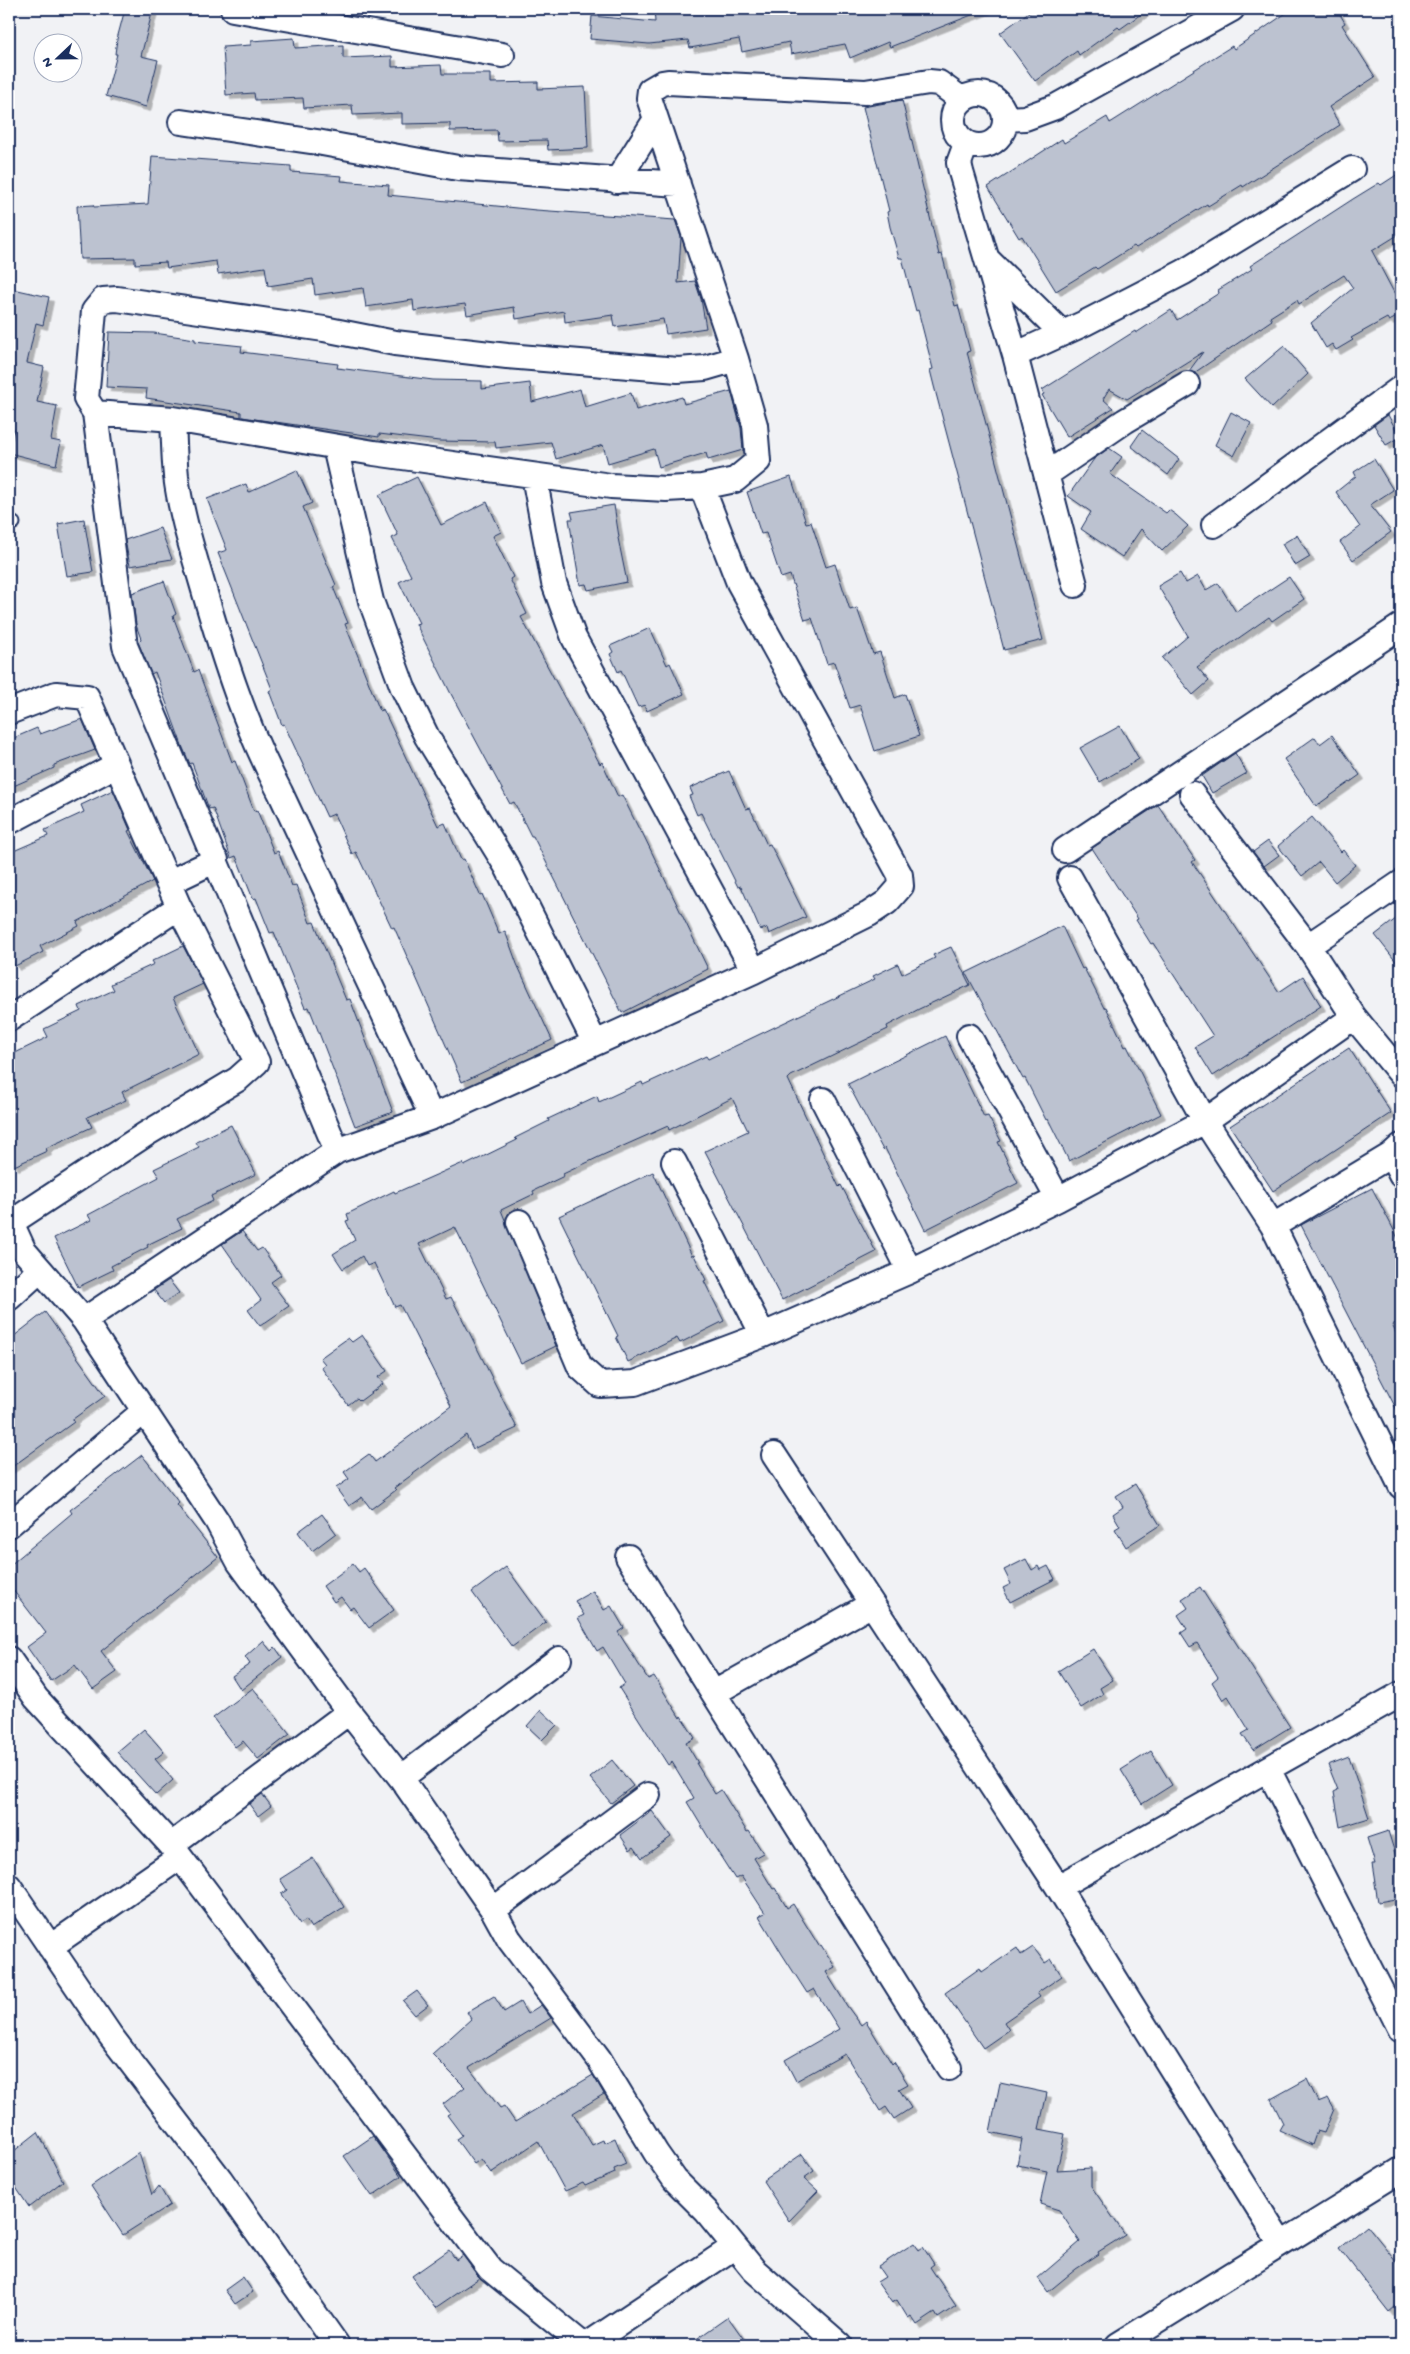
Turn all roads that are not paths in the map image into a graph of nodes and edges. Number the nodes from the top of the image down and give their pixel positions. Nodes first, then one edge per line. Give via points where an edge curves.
1 (232, 9) edge
2 (1232, 9) edge
3 (502, 55) dead end
4 (961, 100) junction
5 (656, 119) junction
6 (1005, 119) junction
7 (181, 122) dead end
8 (966, 144) junction
9 (1352, 169) dead end
10 (617, 181) junction
11 (678, 184) junction
12 (987, 259) junction
13 (1062, 333) junction
14 (1015, 355) junction
15 (736, 359) junction
16 (1187, 384) dead end
17 (1401, 388) edge
18 (95, 413) junction
19 (173, 419) junction
20 (335, 446) junction
21 (1046, 474) junction
22 (534, 476) junction
23 (702, 486) junction
24 (1214, 525) dead end
25 (1076, 585) dead end
26 (1401, 626) edge
27 (9, 712) edge
28 (116, 765) junction
29 (1192, 794) dead end
30 (9, 822) edge
31 (1065, 850) dead end
32 (216, 860) junction
33 (1070, 878) dead end
34 (168, 883) junction
35 (1401, 883) edge
36 (180, 907) junction
37 (1308, 946) junction
38 (754, 971) junction
39 (1354, 1016) junction
40 (9, 1019) edge
41 (969, 1036) dead end
42 (595, 1043) junction
43 (1401, 1074) edge
44 (823, 1100) dead end
45 (432, 1116) junction
46 (1205, 1121) junction
47 (337, 1151) junction
48 (1398, 1159) edge
49 (674, 1162) dead end
50 (1058, 1200) junction
51 (9, 1221) edge
52 (519, 1222) dead end
53 (1273, 1226) junction
54 (40, 1270) junction
55 (910, 1271) junction
56 (9, 1298) edge
57 (84, 1320) junction
58 (763, 1335) junction
59 (143, 1412) junction
60 (774, 1455) dead end
61 (1401, 1486) edge
62 (9, 1525) edge
63 (628, 1556) dead end
64 (872, 1604) junction
65 (9, 1659) edge
66 (559, 1659) dead end
67 (714, 1693) junction
68 (1400, 1699) edge
69 (349, 1712) junction
70 (1268, 1769) junction
71 (401, 1778) junction
72 (648, 1795) dead end
73 (175, 1851) junction
74 (9, 1886) edge
75 (1058, 1887) junction
76 (493, 1910) junction
77 (50, 1947) junction
78 (1401, 2030) edge
79 (949, 2068) dead end
80 (1401, 2170) edge
81 (1281, 2244) junction
82 (734, 2247) junction
83 (337, 2345) edge
84 (583, 2345) edge
85 (587, 2345) edge
86 (840, 2345) edge
87 (1118, 2345) edge

1 - 3 street
2 - 6 street via 1055,107 1025,118
4 - 5 street via 939,83 929,82 865,92 668,82 650,90
4 - 6 street via 980,93 989,95 998,101
4 - 8 street via 952,114 954,131
5 - 10 street
5 - 11 street
6 - 8 street via 1002,132 993,142 980,146
7 - 10 street via 318,142 458,168
8 - 12 street via 959,163
9 - 13 street via 1184,272
10 - 11 street
11 - 15 street
12 - 13 street
12 - 14 street
13 - 14 street
14 - 21 street
15 - 18 street via 690,371 507,356 395,343 324,329 117,299 103,300 94,311 86,391 89,406
15 - 23 street via 756,425 758,461 735,480
16 - 21 street
17 - 24 street
18 - 19 street
18 - 32 street via 125,646
19 - 20 street
19 - 45 street via 176,475 187,531 242,708 258,751
20 - 22 street
20 - 42 street via 371,601 403,688 427,737 508,867
21 - 25 street
22 - 23 street via 620,487 666,489
22 - 38 street via 554,583 574,638
23 - 38 street via 739,583 900,875 901,886 887,902 869,914
26 - 31 street
27 - 28 street via 56,694 87,697
28 - 30 street
28 - 34 street
29 - 37 street
32 - 34 street
32 - 47 street
33 - 46 street
34 - 36 street
35 - 37 street
36 - 40 street
36 - 51 street via 257,1062 238,1079
37 - 39 street
38 - 42 street
39 - 43 street
39 - 46 street
41 - 50 street
42 - 45 street
44 - 55 street
45 - 47 street
46 - 50 street
46 - 53 street
47 - 57 street
48 - 53 street
49 - 58 street
50 - 55 street
51 - 54 street via 24,1251
52 - 58 street via 580,1367 600,1385 635,1383
53 - 61 street
54 - 56 street
54 - 57 street
55 - 58 street
57 - 59 street
59 - 62 street
59 - 69 street via 217,1521 239,1562
60 - 64 street
63 - 67 street
64 - 67 street
64 - 75 street
65 - 73 street via 36,1698
66 - 71 street
67 - 79 street
68 - 70 street
69 - 71 street
69 - 73 street
70 - 75 street
70 - 78 street
71 - 76 street
72 - 76 street
73 - 77 street
73 - 84 street via 490,2269
74 - 77 street
75 - 81 street
76 - 82 street via 509,1939 599,2059 675,2180 706,2210
77 - 83 street via 110,2035 220,2179
80 - 81 street
81 - 87 street
82 - 85 street
82 - 86 street via 754,2270

